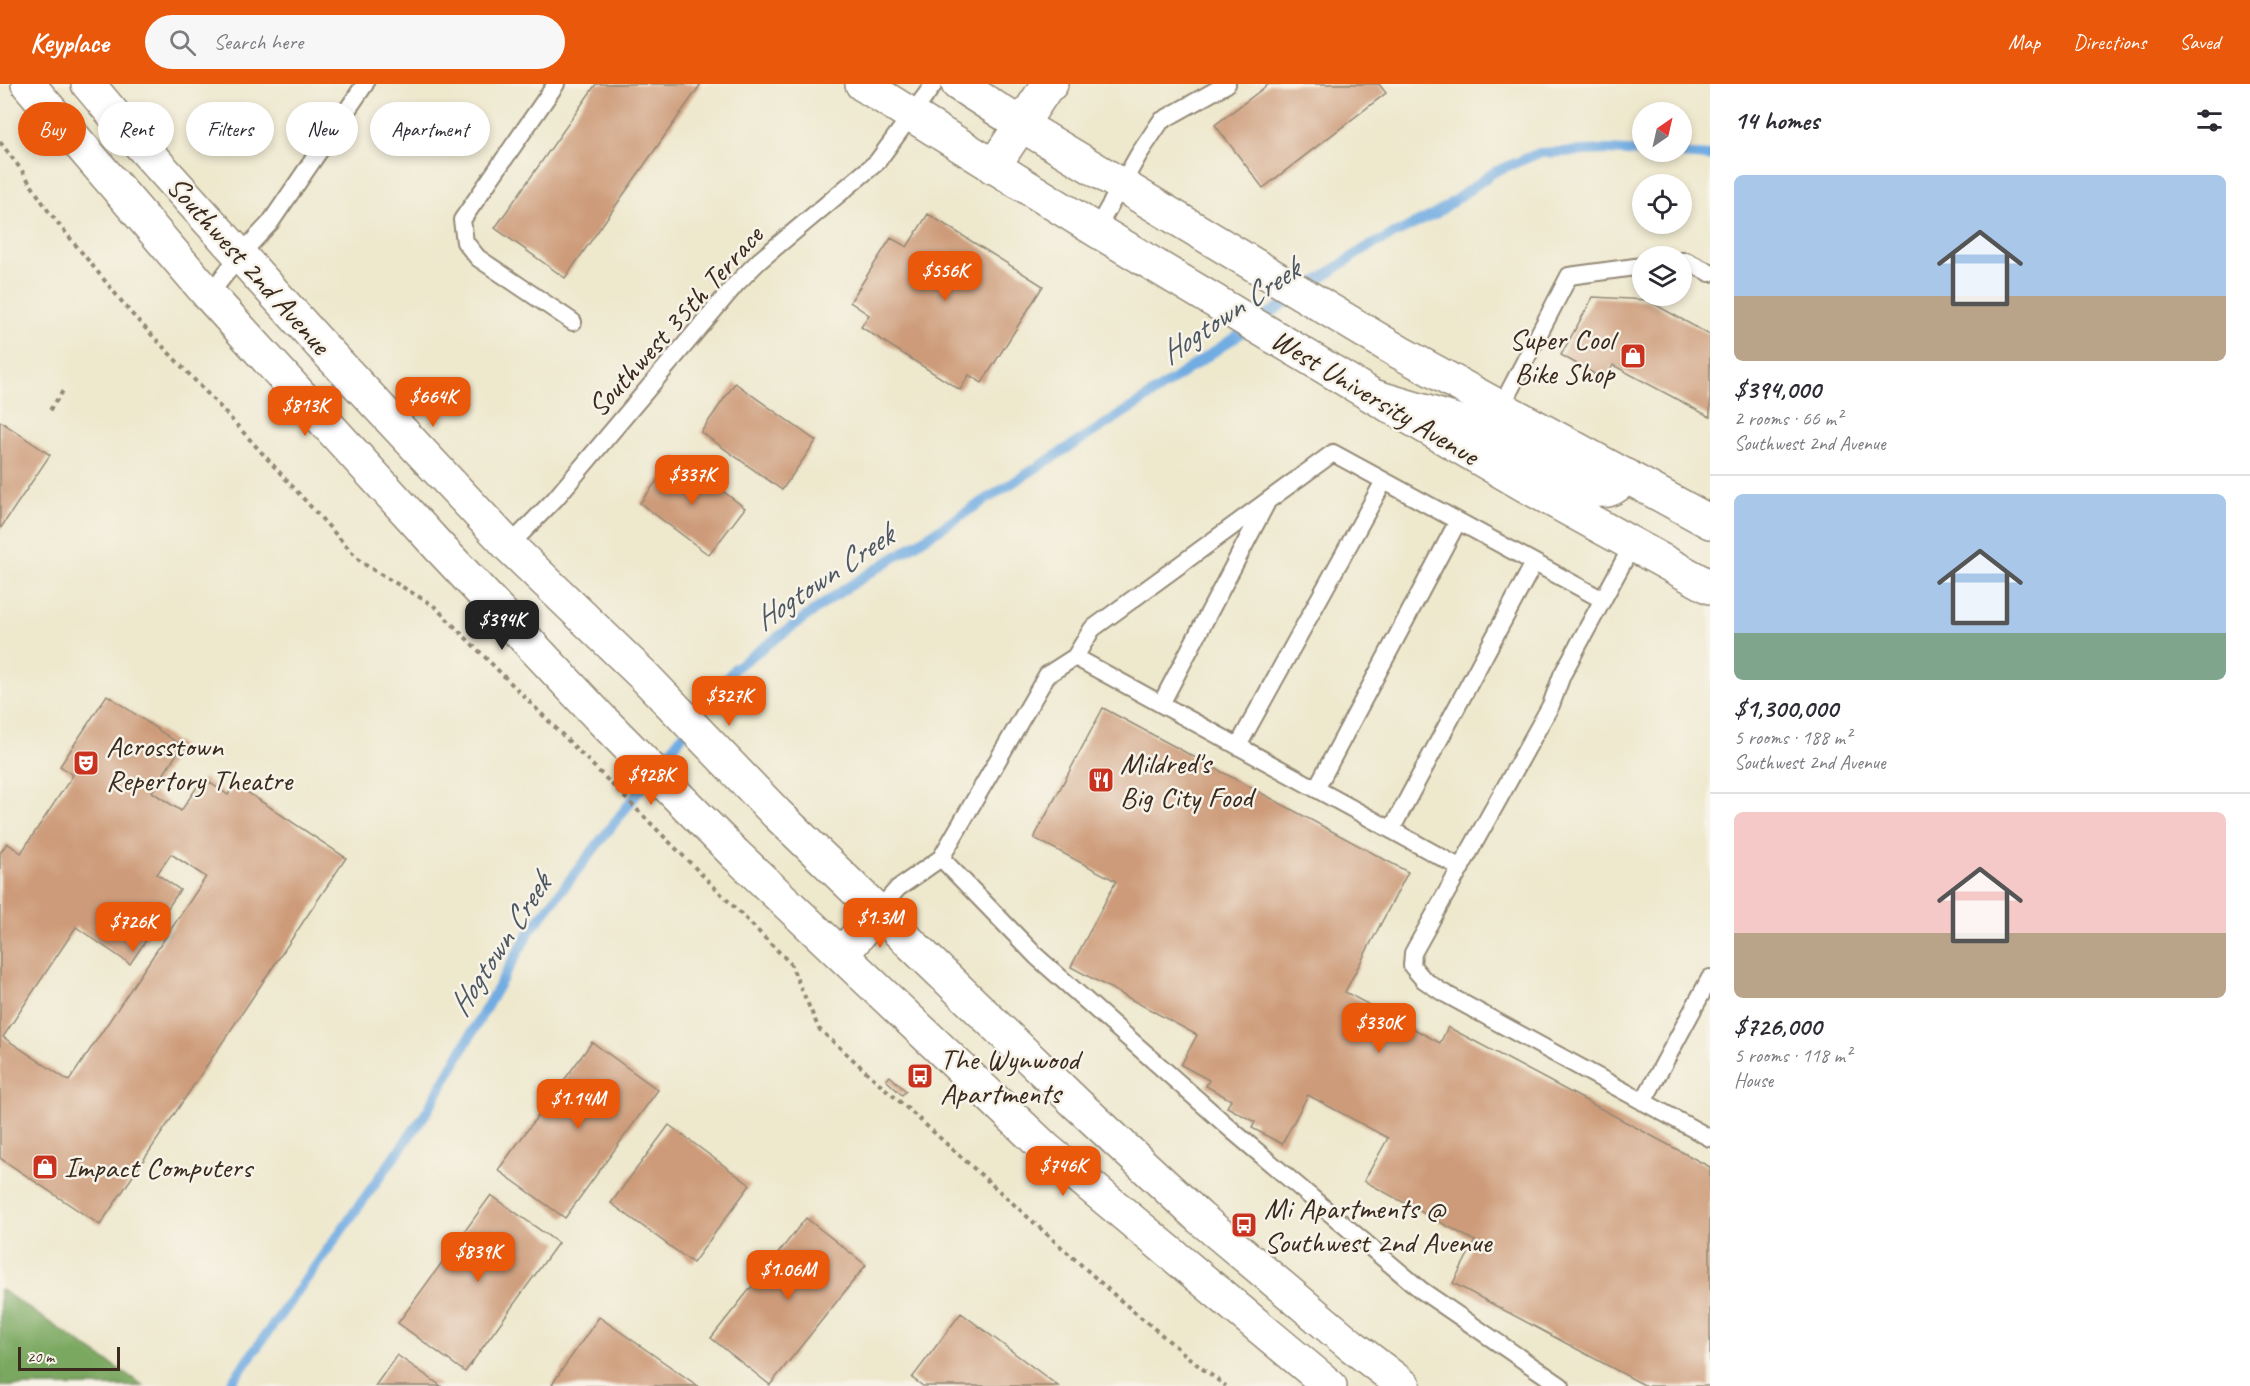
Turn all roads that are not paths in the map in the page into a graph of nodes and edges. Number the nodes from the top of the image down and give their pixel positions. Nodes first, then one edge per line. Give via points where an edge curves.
1 (28, 84) edge
2 (88, 84) edge
3 (365, 84) edge
4 (556, 84) edge
5 (862, 84) edge
6 (934, 84) edge
7 (958, 84) edge
8 (1051, 84) edge
9 (1227, 84) edge
10 (911, 116) junction
11 (1020, 124) junction
12 (993, 167) junction
13 (1122, 185) junction
14 (1096, 230) junction
15 (240, 255) junction
16 (1692, 264) edge
17 (1632, 267) edge
18 (1710, 273) edge
19 (209, 295) junction
20 (573, 322) dead end
21 (1373, 396) junction
22 (1501, 407) junction
23 (1627, 476) junction
24 (1384, 481) junction
25 (1268, 500) junction
26 (1458, 521) junction
27 (1710, 522) edge
28 (1633, 544) junction
29 (509, 546) junction
30 (1534, 563) junction
31 (1710, 587) edge
32 (1604, 600) junction
33 (1076, 657) junction
34 (1161, 704) junction
35 (1238, 746) junction
36 (1316, 789) junction
37 (1391, 830) junction
38 (941, 858) junction
39 (1461, 868) junction
40 (878, 910) junction
41 (842, 955) junction
42 (1710, 978) edge
43 (1643, 1102) junction
44 (1710, 1138) edge
45 (1330, 1386) edge
46 (1404, 1386) edge
47 (1561, 1386) edge

1 - 19 main road, Southwest 2nd Avenue
2 - 15 main road, Southwest 2nd Avenue
3 - 15 lane via 270,223
4 - 20 lane via 462,220 465,242 478,258
5 - 10 main road, West University Avenue
6 - 10 lane, Southwest 35th Terrace
7 - 11 main road, West University Avenue
8 - 11 main road
9 - 13 lane via 1161,121
10 - 12 main road, West University Avenue
10 - 29 lane, Southwest 35th Terrace via 877,162 736,284 555,499
11 - 12 main road
11 - 13 main road, West University Avenue
12 - 14 main road, West University Avenue
13 - 14 lane
13 - 22 main road, West University Avenue via 1399,352
14 - 21 main road, West University Avenue
15 - 19 lane
15 - 29 main road, Southwest 2nd Avenue
16 - 18 lane
17 - 22 lane via 1569,276
19 - 41 main road, Southwest 2nd Avenue via 603,722
21 - 23 main road via 1477,427 1586,487 1614,489
21 - 28 main road, West University Avenue
22 - 23 main road, West University Avenue
23 - 27 main road, West University Avenue
24 - 25 lane via 1333,453
24 - 26 lane
24 - 35 lane
25 - 33 lane via 1092,629
25 - 34 lane
26 - 30 lane
26 - 36 lane
28 - 31 main road, West University Avenue
28 - 32 lane
29 - 40 main road, Southwest 2nd Avenue
30 - 32 lane
30 - 37 lane
32 - 39 lane
33 - 34 lane
33 - 38 lane via 1047,675
34 - 35 lane
35 - 36 lane
36 - 37 lane
37 - 39 lane
38 - 40 lane via 898,888
38 - 47 lane via 1037,957 1234,1132 1421,1290
39 - 43 lane via 1413,953 1412,966 1442,992
40 - 41 main road
40 - 46 main road, Southwest 2nd Avenue via 1200,1218
41 - 45 main road, Southwest 2nd Avenue via 1046,1149
42 - 43 lane
43 - 44 lane

